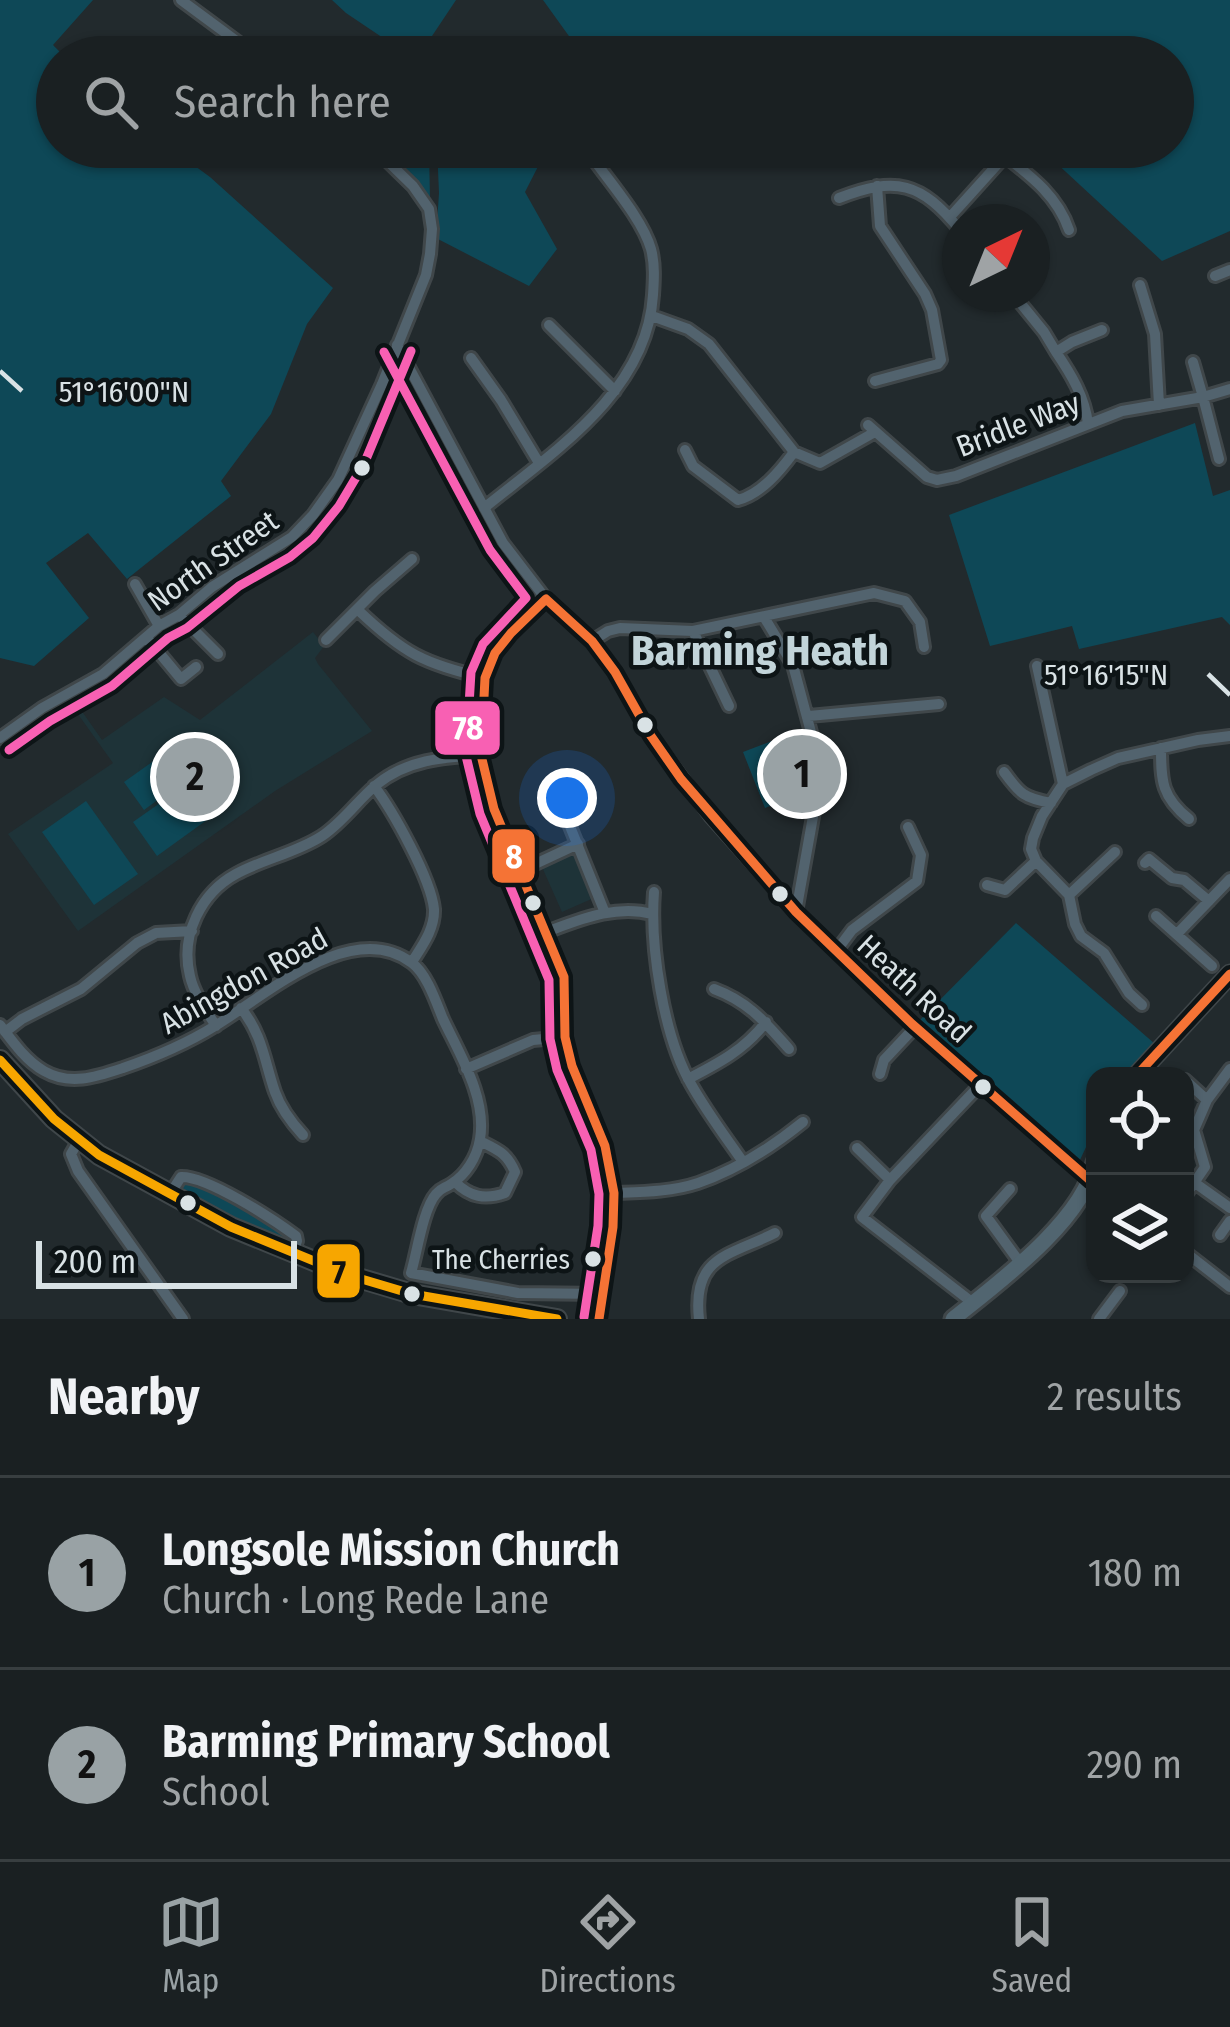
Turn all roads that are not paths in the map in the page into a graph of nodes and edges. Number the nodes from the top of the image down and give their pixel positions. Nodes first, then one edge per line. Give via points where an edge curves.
1 (182, 0) edge
2 (230, 36) edge
3 (394, 168) edge
4 (600, 168) edge
5 (988, 168) edge
6 (1019, 168) edge
7 (877, 187) junction
8 (839, 198) dead end
9 (960, 204) edge
10 (942, 209) edge
11 (1070, 230) dead end
12 (1230, 270) edge
13 (1215, 276) dead end
14 (1140, 285) dead end
15 (1027, 312) edge
16 (652, 316) junction
17 (549, 325) dead end
18 (1102, 330) dead end
19 (397, 345) junction
20 (1055, 352) junction
21 (471, 358) dead end
22 (1193, 362) dead end
23 (875, 381) dead end
24 (1230, 388) edge
25 (615, 392) junction
26 (1205, 396) junction
27 (1159, 405) junction
28 (1088, 424) junction
29 (685, 450) dead end
30 (794, 452) junction
31 (1219, 459) dead end
32 (539, 463) junction
33 (484, 508) junction
34 (412, 560) dead end
35 (135, 584) dead end
36 (546, 599) junction
37 (358, 610) junction
38 (179, 615) junction
39 (764, 616) junction
40 (159, 626) junction
41 (693, 631) junction
42 (147, 638) junction
43 (592, 641) junction
44 (324, 643) dead end
45 (924, 646) dead end
46 (218, 655) dead end
47 (1036, 666) dead end
48 (196, 667) dead end
49 (485, 678) junction
50 (939, 704) dead end
51 (729, 706) dead end
52 (809, 716) junction
53 (1230, 736) edge
54 (0, 738) edge
55 (1161, 748) junction
56 (481, 755) junction
57 (1004, 772) dead end
58 (1063, 784) junction
59 (374, 786) junction
60 (563, 792) dead end
61 (1051, 803) junction
62 (1189, 819) dead end
63 (908, 827) dead end
64 (578, 844) junction
65 (1115, 852) dead end
66 (1036, 861) junction
67 (1145, 863) dead end
68 (518, 872) junction
69 (1230, 878) edge
70 (987, 885) dead end
71 (654, 892) dead end
72 (1070, 895) junction
73 (1209, 901) junction
74 (796, 912) junction
75 (605, 913) junction
76 (652, 914) junction
77 (1156, 916) dead end
78 (192, 931) junction
79 (546, 932) junction
80 (1177, 934) junction
81 (837, 950) junction
82 (412, 962) junction
83 (1213, 966) dead end
84 (1230, 974) edge
85 (715, 988) dead end
86 (1142, 1005) dead end
87 (242, 1008) junction
88 (766, 1022) junction
89 (216, 1026) junction
90 (915, 1027) junction
91 (3, 1028) edge
92 (565, 1037) junction
93 (789, 1049) dead end
94 (0, 1060) edge
95 (1144, 1067) edge
96 (466, 1069) junction
97 (1230, 1069) edge
98 (880, 1074) dead end
99 (688, 1079) junction
100 (982, 1083) junction
101 (1194, 1088) edge
102 (1207, 1100) junction
103 (803, 1122) dead end
104 (1194, 1122) edge
105 (303, 1135) dead end
106 (79, 1140) junction
107 (480, 1141) junction
108 (1194, 1142) edge
109 (857, 1148) dead end
110 (742, 1162) junction
111 (1086, 1176) edge
112 (890, 1180) junction
113 (455, 1182) junction
114 (1195, 1183) joint
115 (1010, 1189) dead end
116 (1086, 1191) edge
117 (614, 1193) junction
118 (170, 1194) junction
119 (1230, 1208) edge
120 (1230, 1221) edge
121 (1220, 1235) dead end
122 (768, 1241) dead end
123 (292, 1254) junction
124 (1194, 1259) edge
125 (1021, 1264) junction
126 (1230, 1288) edge
127 (1120, 1291) dead end
128 (603, 1294) junction
129 (973, 1303) junction
130 (183, 1319) edge
131 (557, 1319) edge
132 (599, 1319) edge
133 (699, 1319) edge
134 (953, 1319) edge
135 (1099, 1319) edge

1 - 2 street
3 - 19 street, North Street via 429,209 432,229 426,275
4 - 16 street via 651,247
5 - 9 street
6 - 11 street via 1050,195
7 - 8 street
7 - 10 street via 912,189
7 - 23 street via 880,226 925,294 940,360
12 - 13 street
14 - 27 street via 1155,334
15 - 20 street
16 - 25 street
16 - 30 street via 709,344
17 - 25 street
18 - 20 street
19 - 33 street, Heath Road
19 - 38 street, North Street via 350,456 313,515
20 - 28 street
21 - 32 street
22 - 26 street
24 - 26 street, Bridle Way
25 - 32 street
26 - 27 street, Bridle Way
26 - 31 street
27 - 28 street, Bridle Way
28 - 30 street, Bridle Way via 937,480 872,429 820,463
29 - 30 street via 693,466 738,500
32 - 33 street
33 - 36 street, Heath Road
34 - 37 street
35 - 40 street
36 - 43 street, Heath Road
36 - 49 street via 495,653
37 - 44 street
37 - 49 street via 405,651
38 - 40 street, North Street
38 - 46 street
39 - 41 street
39 - 45 street via 874,593 905,601
39 - 52 street via 793,665
40 - 42 street, North Street
41 - 43 street via 620,628
41 - 51 street
42 - 48 street via 181,679
42 - 54 street, North Street
43 - 74 street, Heath Road via 681,779
47 - 58 street
49 - 56 street
50 - 52 street
52 - 74 street via 818,780
53 - 55 street
55 - 58 street
55 - 62 street via 1172,805
56 - 59 street via 400,768
56 - 68 street
57 - 61 street via 1019,793
58 - 61 street
59 - 78 street via 320,838 212,890
59 - 82 street via 404,833 434,910
60 - 64 street
61 - 66 street via 1033,838
63 - 81 street via 921,855 917,881
64 - 68 street
64 - 75 street
65 - 72 street
66 - 70 street via 1005,890
66 - 72 street
67 - 73 street
68 - 79 street
69 - 73 street
71 - 76 street
72 - 86 street via 1081,937 1104,953
73 - 80 street
74 - 81 street, Heath Road
75 - 76 street
75 - 79 street
76 - 99 street via 663,1009
77 - 80 street
78 - 89 street via 189,974
78 - 91 street via 156,933 81,988
79 - 92 street via 564,977
80 - 83 street
81 - 90 street, Heath Road
82 - 87 street, Abingdon Road via 383,950 339,953
82 - 96 street
84 - 95 main road
85 - 88 street
87 - 89 street, Abingdon Road
87 - 105 street via 262,1042 276,1096
88 - 93 street
88 - 99 street via 732,1057
89 - 91 street, Abingdon Road via 81,1080 40,1070
90 - 98 street
90 - 100 street, Heath Road
92 - 96 street via 532,1040
92 - 117 street
94 - 106 main road
96 - 107 street via 479,1100
97 - 102 street
99 - 110 street
100 - 111 street, Heath Road
100 - 112 street
101 - 102 street
102 - 104 street
103 - 110 street
106 - 118 main road
106 - 130 street via 71,1154 78,1171
107 - 113 street
107 - 113 street via 504,1152 515,1172 511,1184 481,1198
108 - 114 street via 1205,1167
109 - 112 street
110 - 117 street via 698,1183
112 - 129 street via 862,1217
113 - 128 street via 432,1198 411,1273 518,1293
114 - 119 street
115 - 125 street via 986,1216
116 - 125 main road
117 - 128 street
118 - 123 main road
118 - 123 street via 181,1177 192,1177 296,1236
120 - 121 street
122 - 133 street via 712,1262 701,1279
123 - 131 main road via 412,1294
124 - 126 street
125 - 129 main road
127 - 135 street
128 - 132 street
129 - 134 main road

